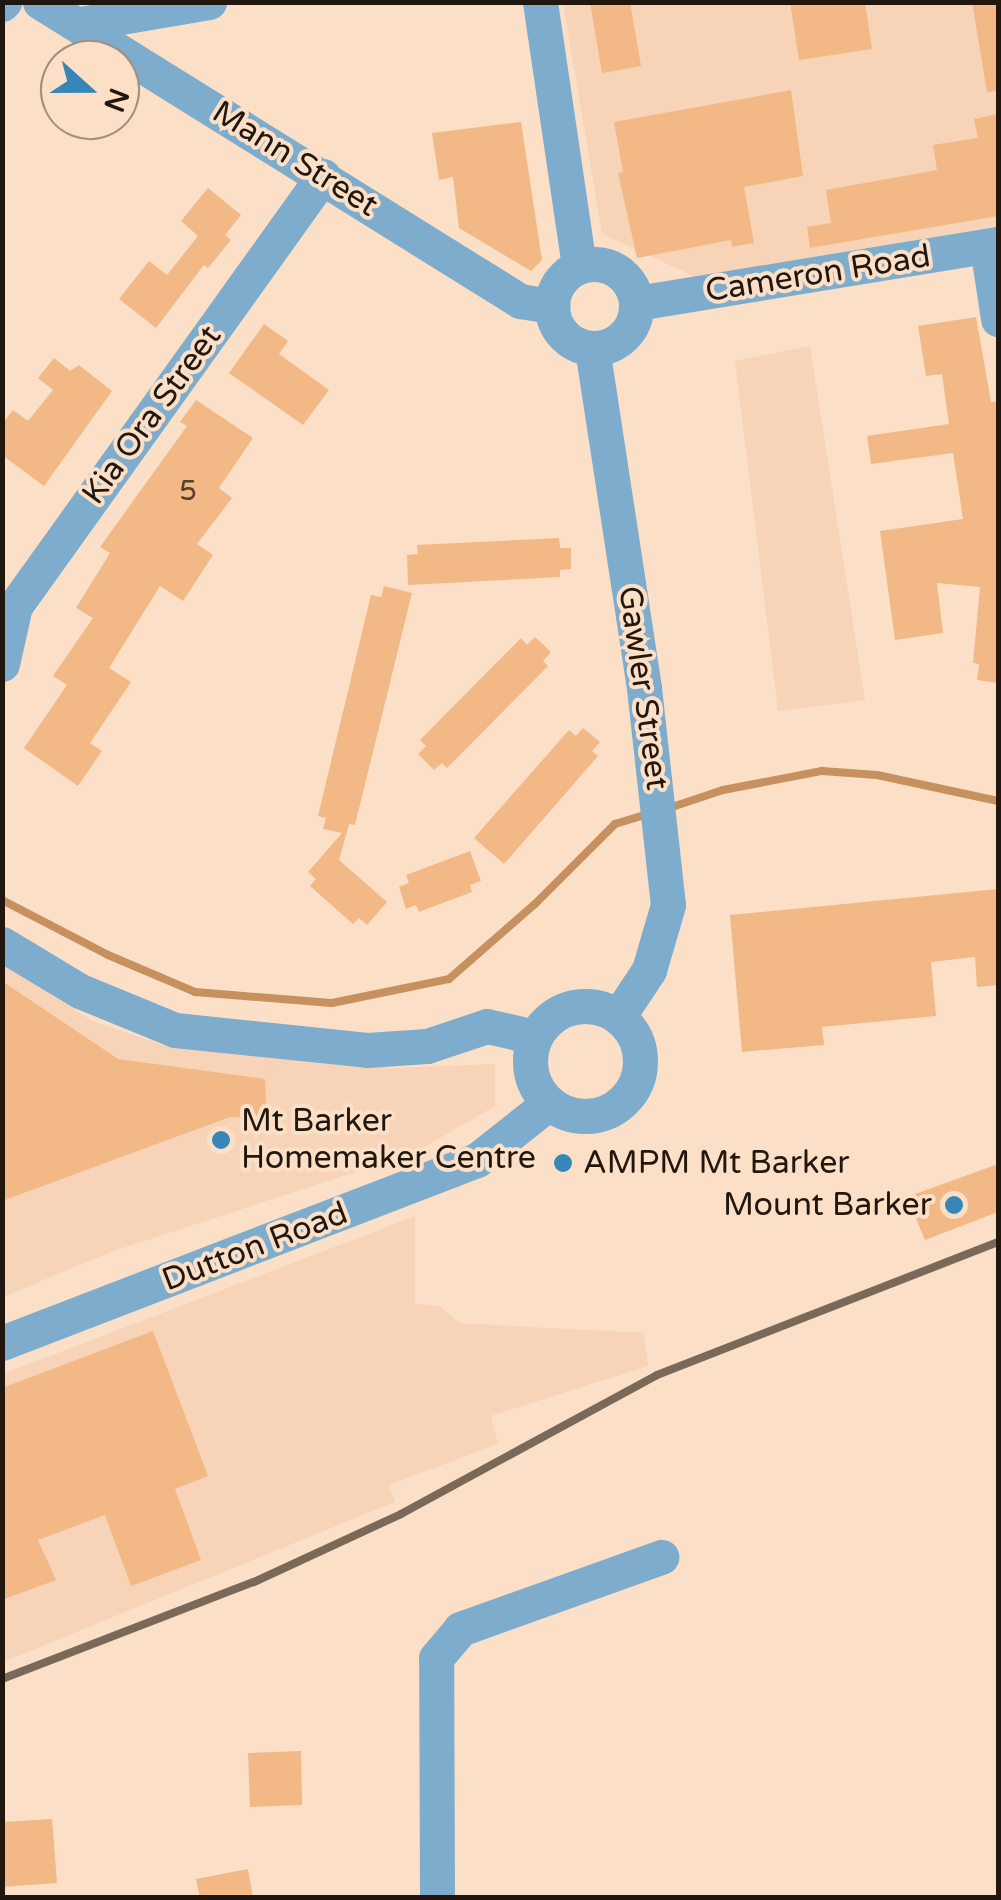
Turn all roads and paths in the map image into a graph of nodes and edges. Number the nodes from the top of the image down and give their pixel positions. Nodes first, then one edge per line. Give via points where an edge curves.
1 (40, 2) edge
2 (208, 2) edge
3 (540, 2) edge
4 (80, 24) junction
5 (323, 176) junction
6 (993, 245) edge
7 (579, 266) junction
8 (637, 303) junction
9 (553, 306) junction
10 (998, 318) edge
11 (592, 348) junction
12 (2, 664) edge
13 (2, 944) edge
14 (618, 1018) junction
15 (536, 1037) junction
16 (549, 1103) junction
17 (2, 1343) edge
18 (638, 1565) dead end
19 (437, 1898) edge

1 - 4 street, Mann Street
2 - 4 street
3 - 7 street
4 - 5 street, Mann Street
5 - 9 street, Mann Street via 520,300
5 - 12 street, Kia Ora Street via 16,606
6 - 8 street, Cameron Road
6 - 10 street
7 - 8 street via 614,268
7 - 9 street via 557,286
8 - 11 street via 618,342
9 - 11 street via 566,337
11 - 14 street, Gawler Street via 668,905 650,970
13 - 15 street via 80,991 174,1030 368,1050 427,1046 487,1026
14 - 15 street via 572,1008 544,1024
14 - 16 street via 638,1050 638,1075 625,1098 587,1116
15 - 16 street via 532,1078
16 - 17 street, Dutton Road via 477,1160
18 - 19 street via 460,1629 436,1658

